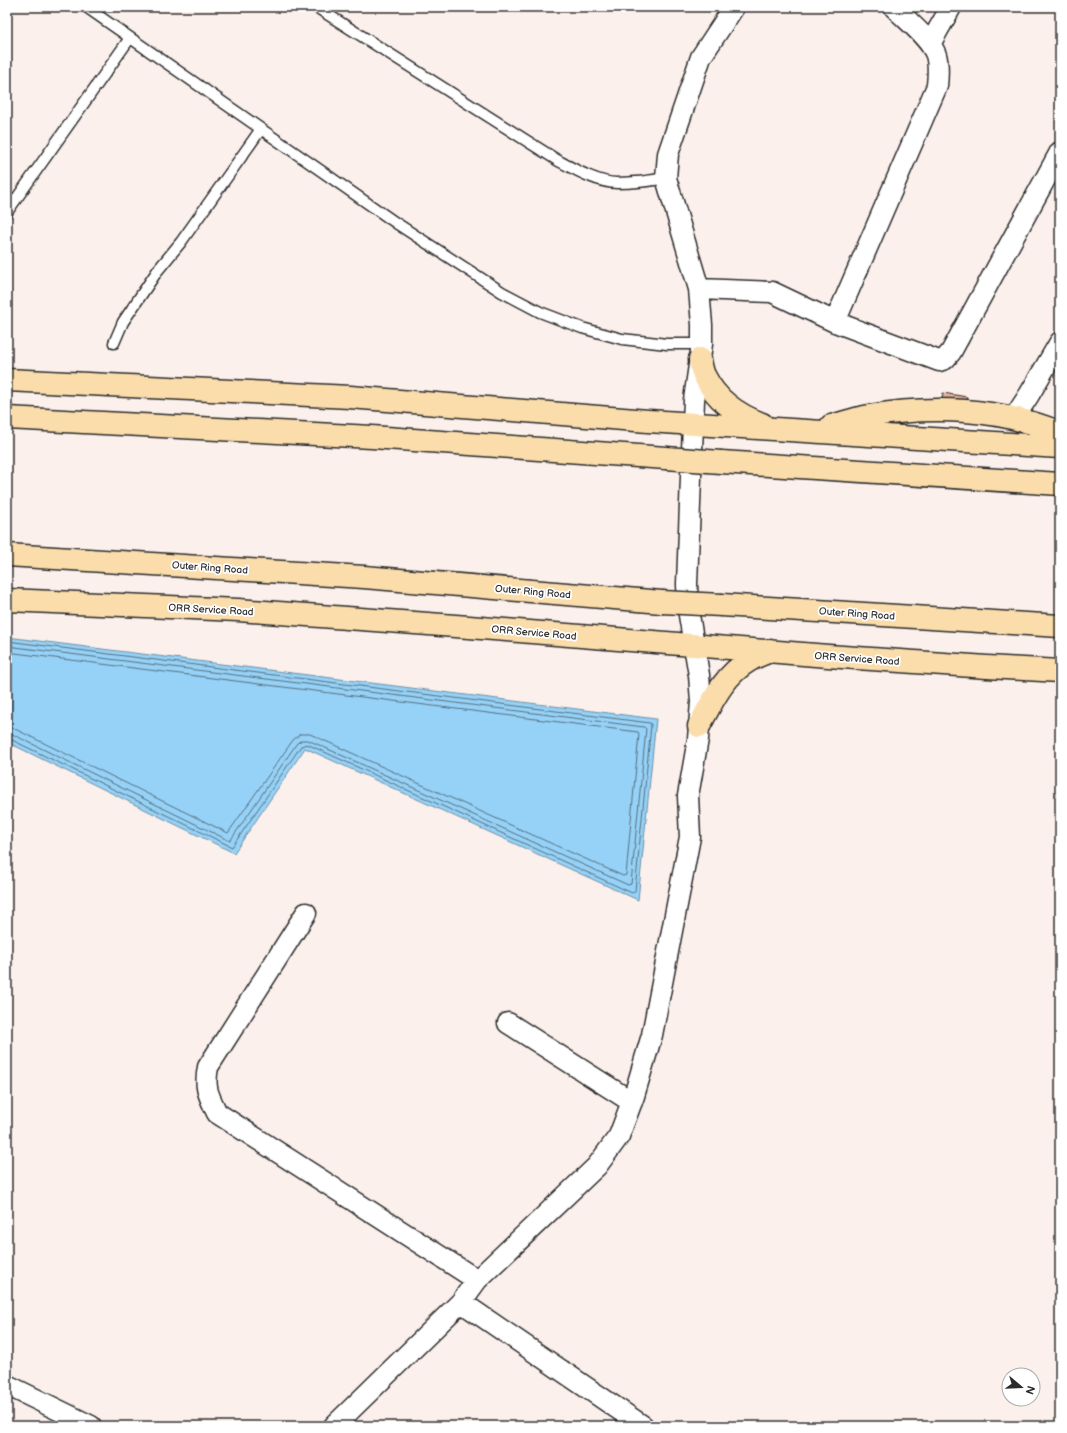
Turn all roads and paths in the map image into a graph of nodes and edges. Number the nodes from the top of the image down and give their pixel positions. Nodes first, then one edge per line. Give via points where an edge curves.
1 (86, 7) edge
2 (316, 7) edge
3 (734, 7) edge
4 (894, 7) edge
5 (950, 7) edge
6 (130, 38) junction
7 (930, 44) junction
8 (261, 129) junction
9 (1060, 152) edge
10 (666, 178) junction
11 (7, 212) edge
12 (699, 289) junction
13 (834, 322) junction
14 (1060, 342) edge
15 (114, 343) dead end
16 (701, 352) junction
17 (7, 380) edge
18 (7, 418) edge
19 (1014, 418) junction
20 (692, 424) junction
21 (775, 428) junction
22 (814, 431) junction
23 (1060, 433) edge
24 (1060, 447) edge
25 (1060, 484) edge
26 (7, 555) edge
27 (7, 600) edge
28 (1060, 626) edge
29 (694, 645) junction
30 (770, 651) junction
31 (1060, 671) edge
32 (699, 726) junction
33 (306, 913) dead end
34 (508, 1023) dead end
35 (632, 1102) junction
36 (477, 1280) junction
37 (461, 1302) junction
38 (7, 1384) edge
39 (91, 1426) edge
40 (334, 1426) edge
41 (643, 1426) edge

1 - 6 lane
2 - 10 lane via 557,160 586,175 616,183
3 - 10 street via 701,57 668,154
4 - 7 street
5 - 7 street
6 - 8 lane
6 - 11 lane
7 - 13 street via 936,55 937,86
8 - 15 lane via 186,236 149,283 123,322
8 - 16 lane via 502,292 540,312 582,328 622,339 667,344
9 - 13 street via 945,359 939,361
10 - 12 street
12 - 13 street via 772,292
12 - 16 street
14 - 19 street
16 - 20 street
16 - 21 main road via 704,376 723,402 753,420
17 - 20 main road via 350,397
18 - 25 main road, bridge via 372,437
19 - 22 main road via 932,409 868,416
19 - 23 main road
20 - 21 main road
20 - 29 street via 687,584
21 - 22 main road
22 - 24 main road
26 - 28 main road, Outer Ring Road, bridge via 364,577 662,602
27 - 29 main road, ORR Service Road via 238,610
29 - 30 main road, ORR Service Road
29 - 32 street via 701,702
30 - 31 main road, ORR Service Road via 987,668
30 - 32 main road via 750,660 733,673 720,687
32 - 35 street via 688,796 690,837 652,1035
33 - 36 street via 208,1067 205,1081 208,1095 217,1113
34 - 35 street
35 - 36 street via 619,1136 597,1166
36 - 37 street
37 - 40 street
37 - 41 street
38 - 39 street

